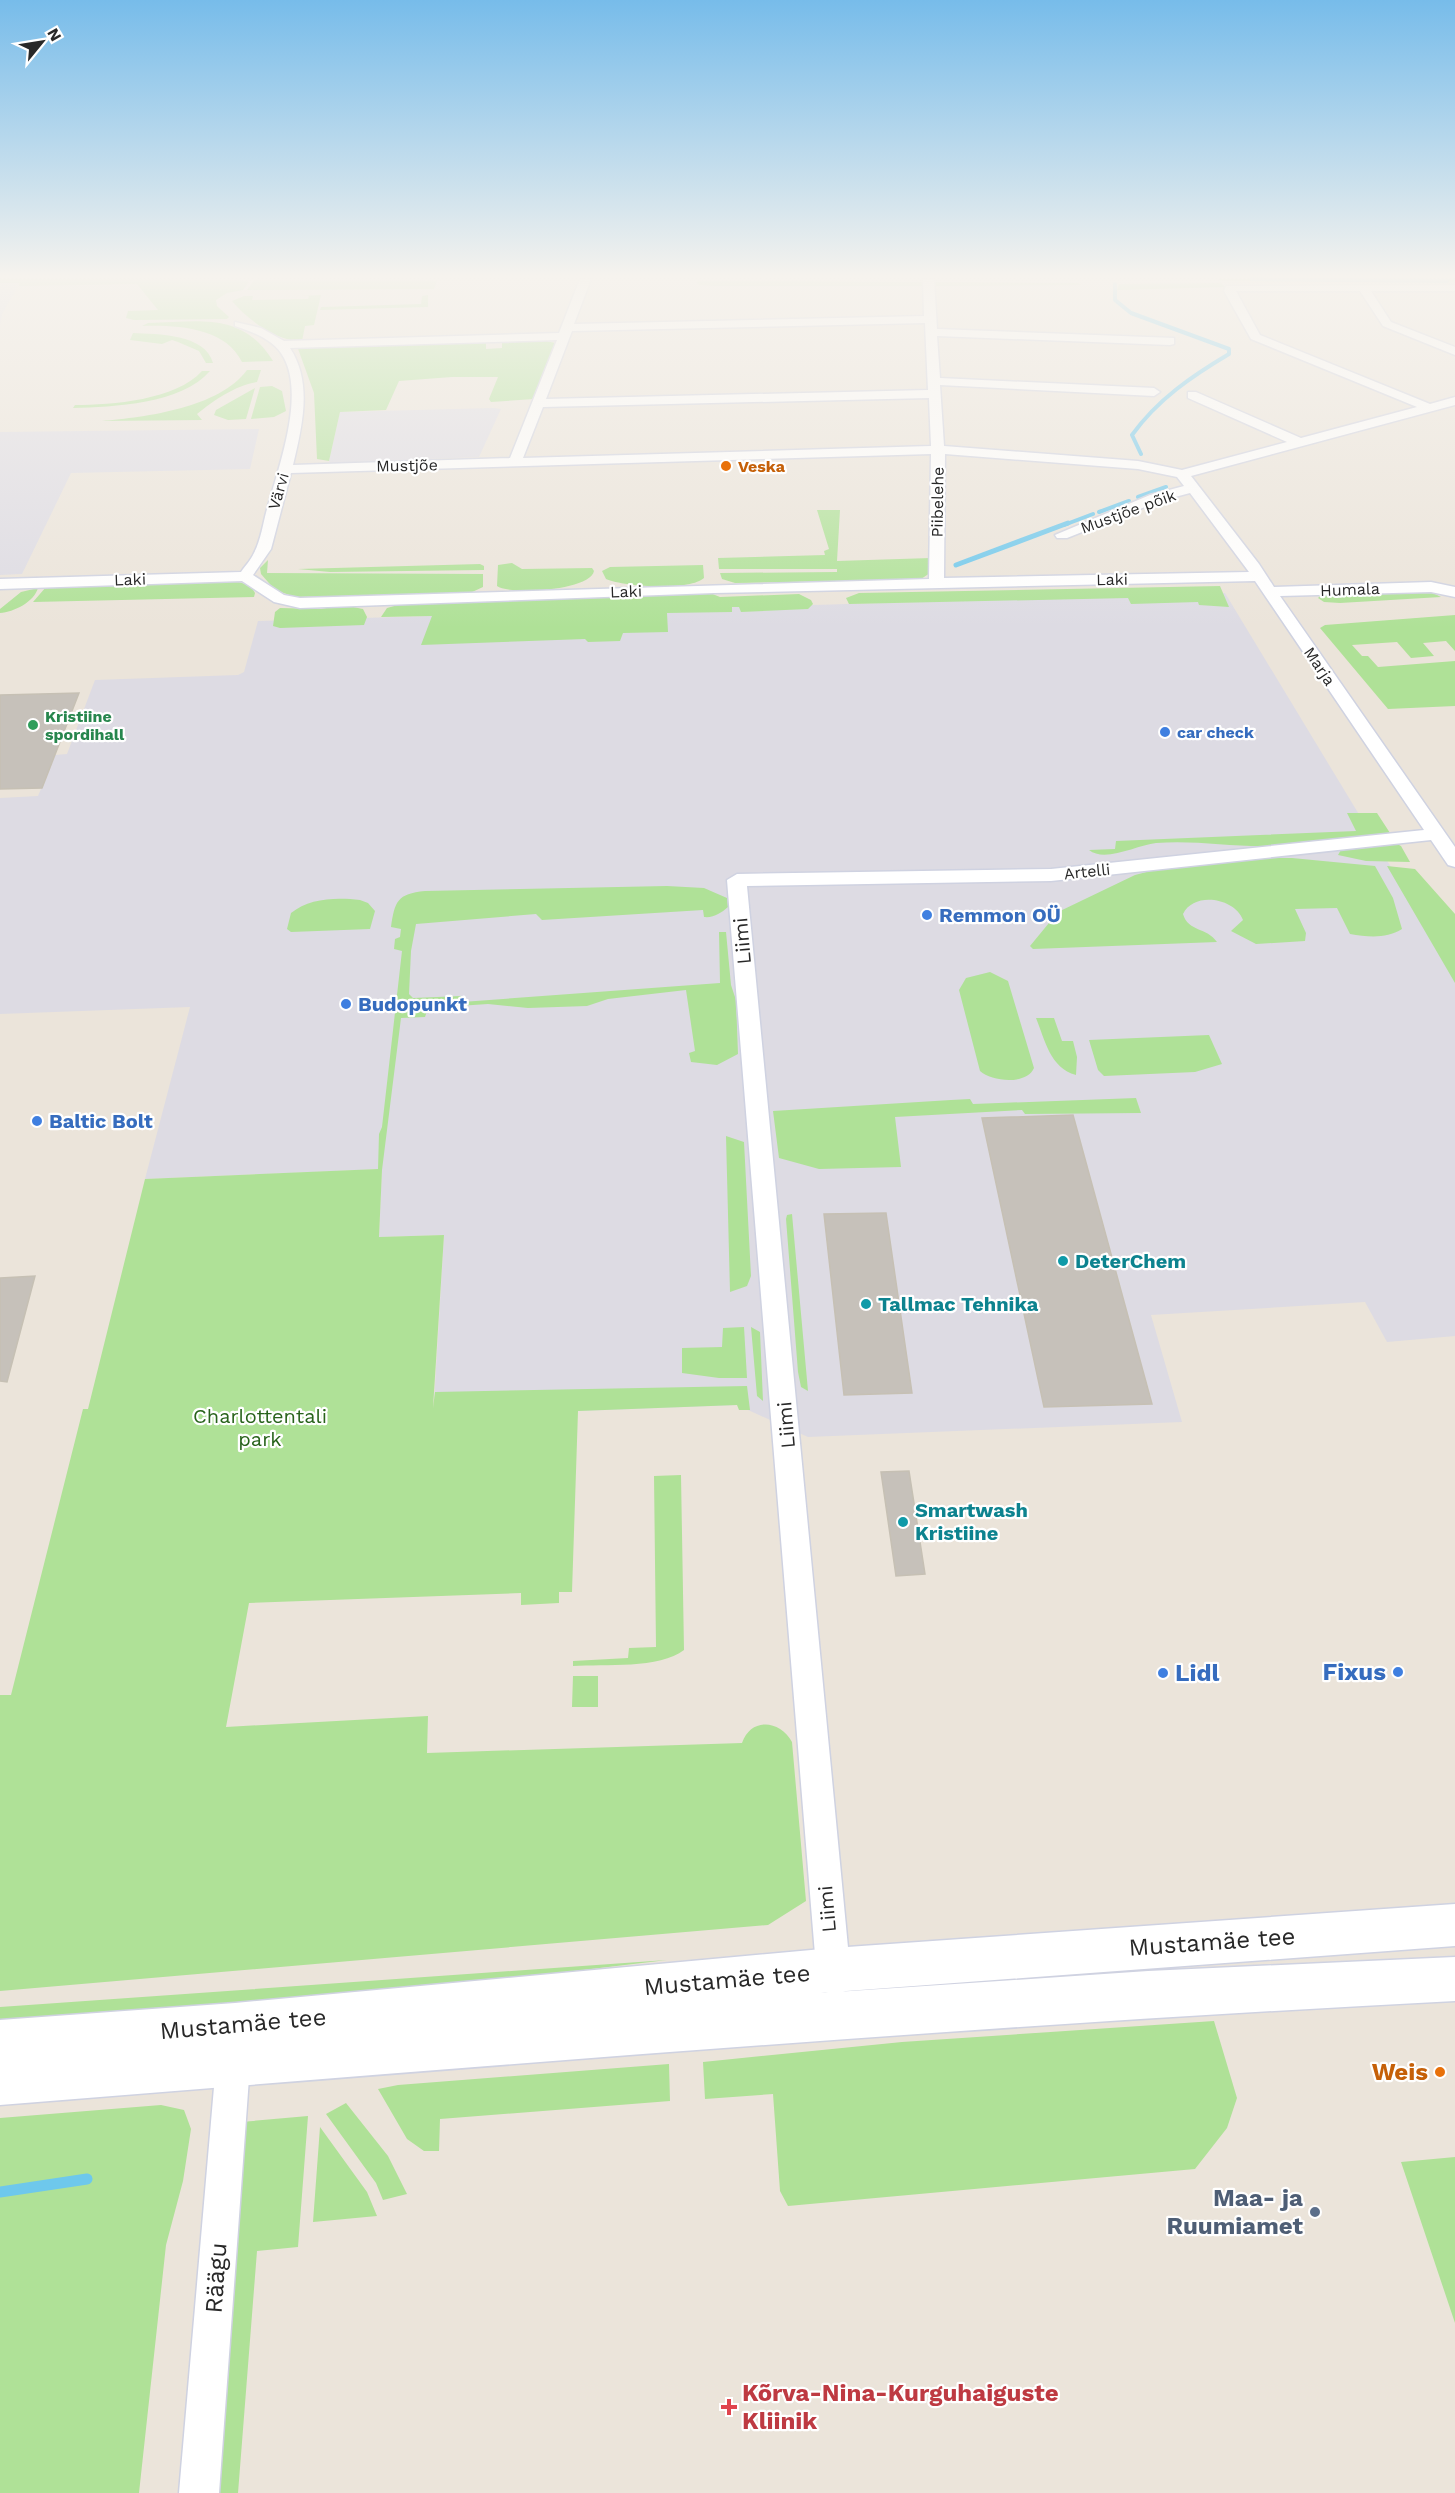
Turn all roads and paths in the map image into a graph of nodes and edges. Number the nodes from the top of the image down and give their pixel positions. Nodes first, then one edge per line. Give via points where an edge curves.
1 (297, 395) edge
2 (541, 395) edge
3 (740, 395) edge
4 (934, 395) edge
5 (1192, 395) dead end
6 (1399, 395) edge
7 (1455, 401) edge
8 (538, 403) junction
9 (1430, 408) junction
10 (1301, 443) junction
11 (938, 450) junction
12 (515, 462) junction
13 (285, 469) junction
14 (1182, 474) junction
15 (1193, 488) junction
16 (1062, 535) dead end
17 (1455, 575) edge
18 (245, 576) junction
19 (1260, 576) junction
20 (936, 582) junction
21 (1431, 587) junction
22 (4, 590) edge
23 (1269, 592) junction
24 (1455, 592) edge
25 (1435, 834) junction
26 (1455, 861) edge
27 (737, 880) joint
28 (1455, 1925) edge
29 (832, 1970) junction
30 (1455, 1979) edge
31 (839, 2016) junction
32 (0, 2044) edge
33 (233, 2064) junction
34 (0, 2081) edge
35 (199, 2493) edge

1 - 13 street, Värvi via 294,434
2 - 8 street
3 - 8 street
4 - 11 street, Piibelehe
5 - 10 street
6 - 9 street
7 - 9 street, Mustjõe
8 - 12 street
9 - 10 street, Mustjõe
10 - 14 street, Mustjõe
11 - 12 street, Mustjõe
11 - 14 street, Mustjõe via 1117,463
11 - 20 street, Piibelehe
12 - 13 street, Mustjõe
13 - 18 street, Värvi via 260,557
14 - 15 street, Marja
15 - 16 street, Mustjõe põik via 1155,498
15 - 19 street, Marja
17 - 21 street, Humala
18 - 20 street, Laki via 279,599 300,603
18 - 22 street, Laki via 22,583
19 - 20 street, Laki
19 - 23 street, Marja
21 - 23 street, Humala
21 - 24 street, Humala
23 - 25 street, Marja
25 - 26 street, Marja
25 - 27 street, Artelli via 1051,875
27 - 29 street, Liimi
28 - 29 main road, Mustamäe tee
29 - 31 street, Liimi
29 - 32 main road, Mustamäe tee
30 - 31 main road, Mustamäe tee via 1148,1994
31 - 33 main road, Mustamäe tee
33 - 34 main road, Mustamäe tee
33 - 35 street, Räägu

